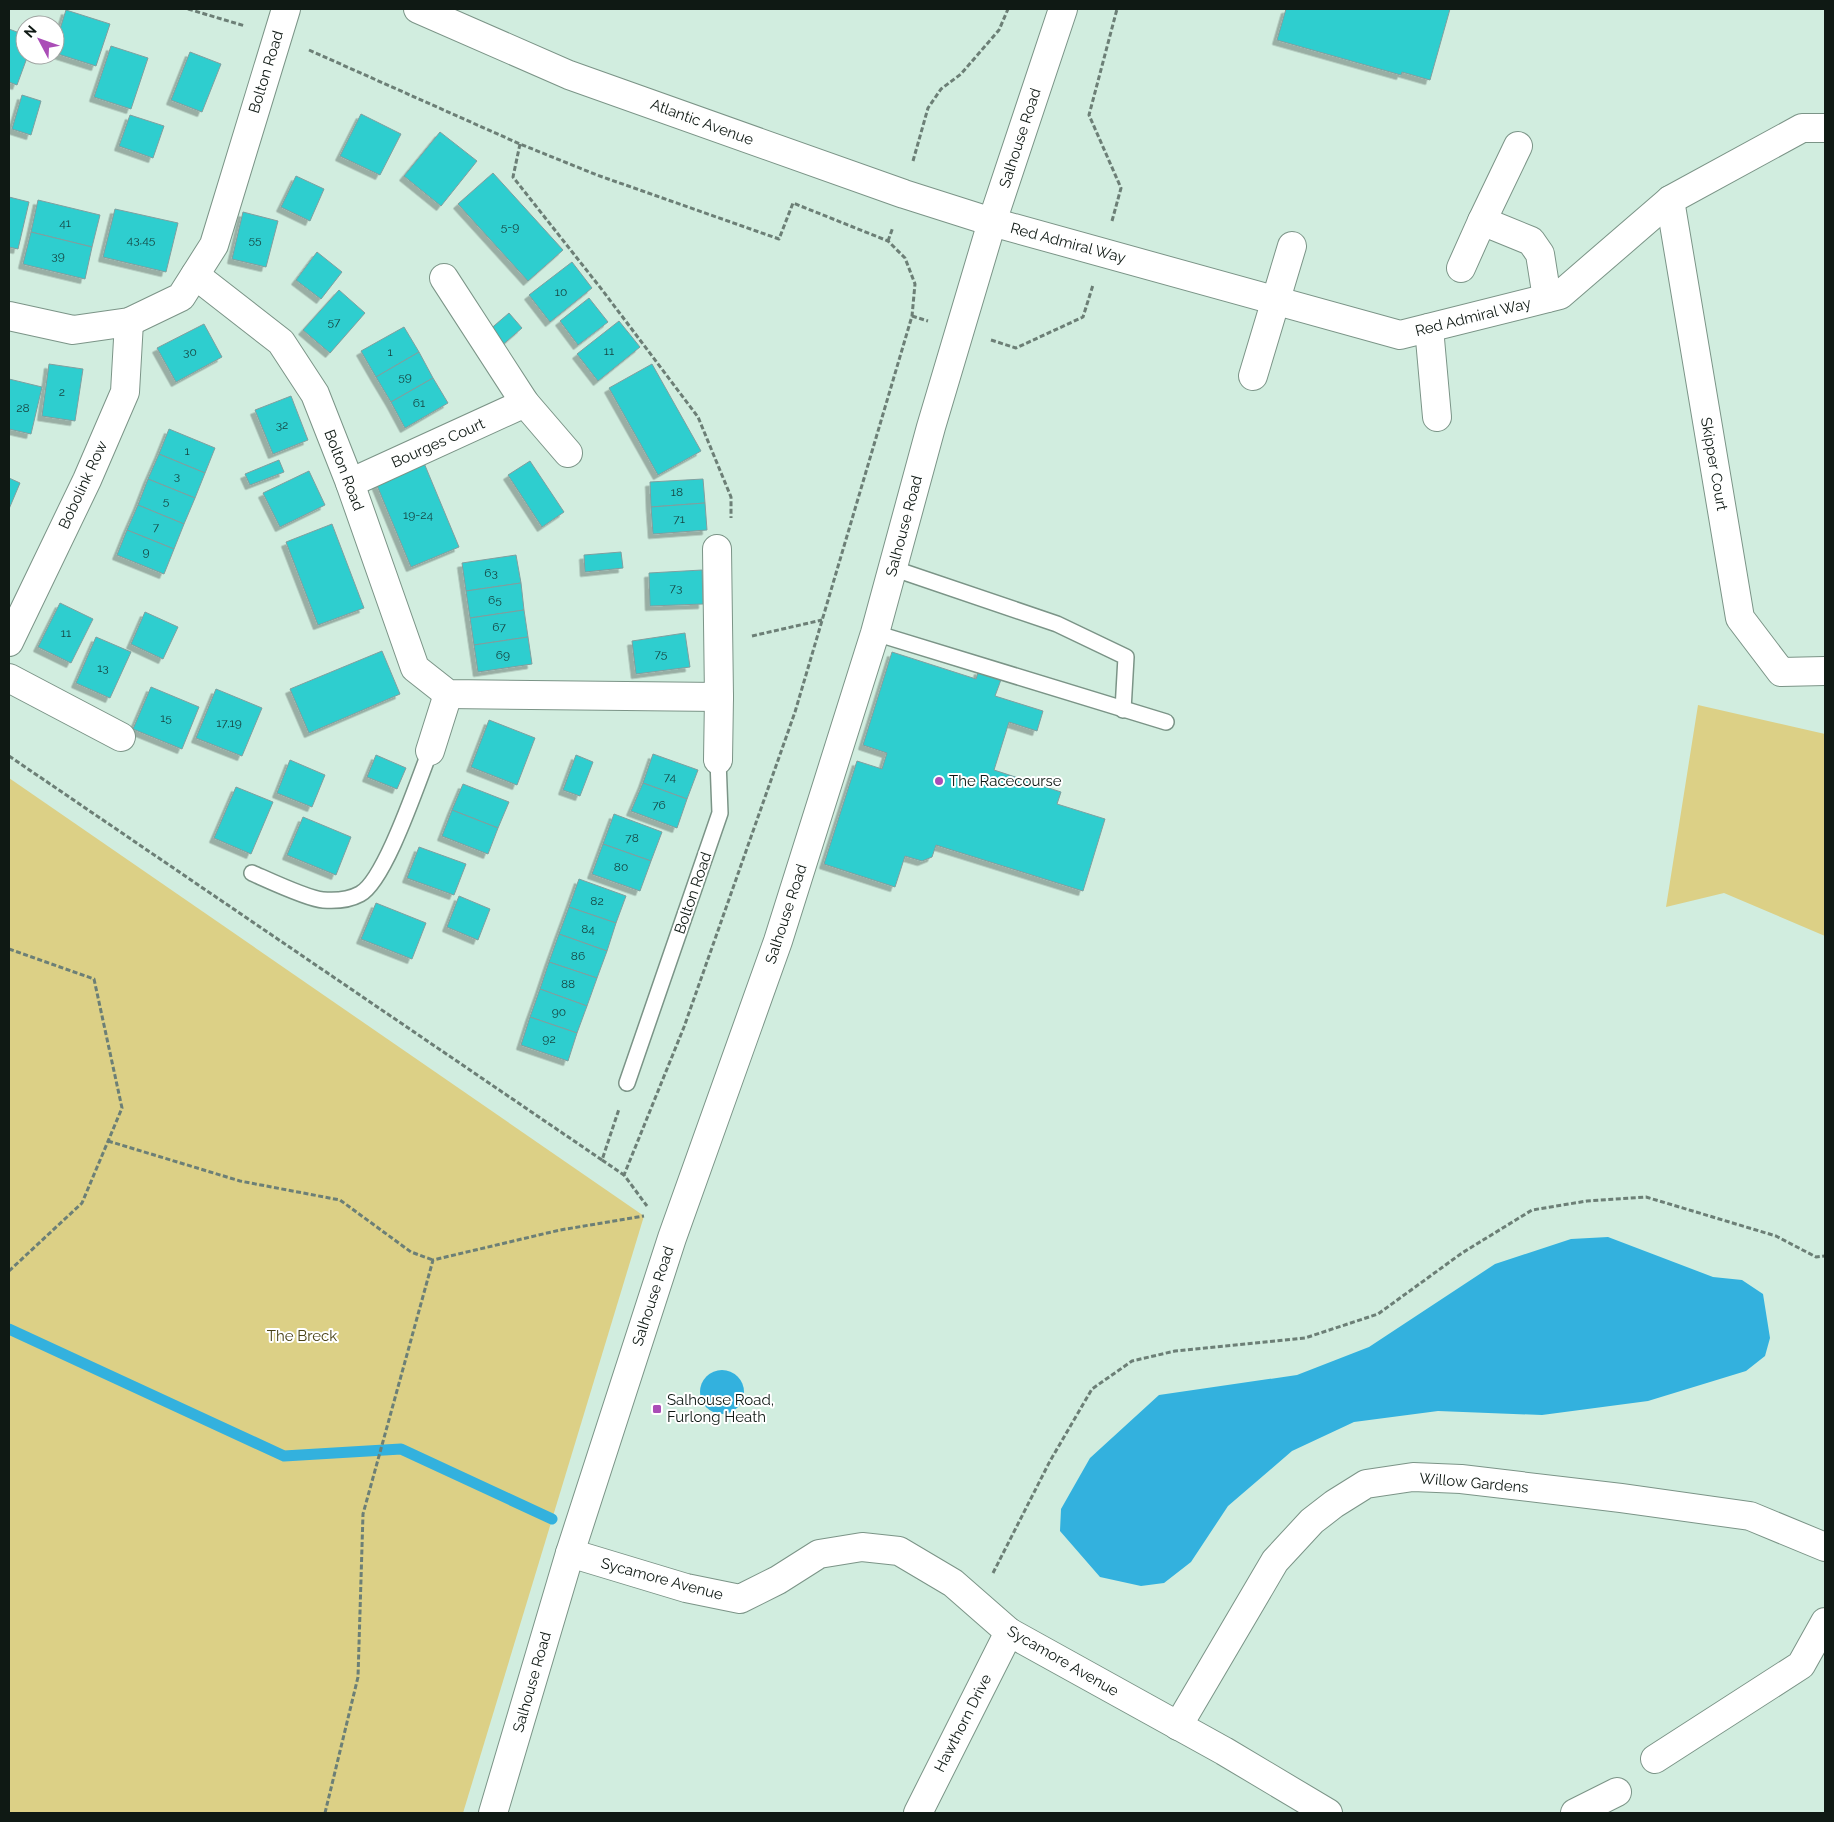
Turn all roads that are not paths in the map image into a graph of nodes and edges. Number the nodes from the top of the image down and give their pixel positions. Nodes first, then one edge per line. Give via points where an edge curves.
1 (286, 9) edge
2 (418, 9) edge
3 (1063, 9) edge
4 (1825, 128) edge
5 (1518, 146) dead end
6 (1670, 200) junction
7 (1482, 221) junction
8 (992, 222) junction
9 (1292, 246) dead end
10 (1461, 268) dead end
11 (195, 276) junction
12 (444, 278) dead end
13 (1547, 298) junction
14 (1274, 300) junction
15 (9, 316) edge
16 (130, 322) junction
17 (1429, 328) junction
18 (1253, 376) dead end
19 (526, 403) junction
20 (1437, 417) dead end
21 (568, 454) dead end
22 (350, 483) junction
23 (717, 549) road end
24 (892, 568) junction
25 (875, 633) junction
26 (9, 642) edge
27 (1825, 671) edge
28 (9, 678) edge
29 (448, 694) junction
30 (719, 697) junction
31 (1123, 710) junction
32 (1166, 722) dead end
33 (121, 737) dead end
34 (430, 751) joint
35 (718, 760) joint
36 (252, 873) dead end
37 (627, 1083) road end
38 (1825, 1547) edge
39 (570, 1553) junction
40 (1825, 1622) edge
41 (1009, 1632) junction
42 (1178, 1726) junction
43 (1655, 1759) dead end
44 (1617, 1792) dead end
45 (493, 1813) edge
46 (918, 1813) edge
47 (1328, 1813) edge
48 (1575, 1813) edge

1 - 11 street, Bolton Road via 214,245
2 - 8 street, Atlantic Avenue via 569,75
3 - 8 street, Salhouse Road
4 - 6 street, Red Admiral Way via 1802,128
5 - 7 street
6 - 13 street, Red Admiral Way via 1560,295
6 - 27 street, Skipper Court via 1740,618 1781,672
7 - 10 street
7 - 13 street via 1532,241 1540,254
8 - 14 street, Red Admiral Way
8 - 24 street, Salhouse Road
9 - 14 street
11 - 16 street, Bolton Road via 181,297
11 - 22 street, Bolton Road via 281,342 315,394
12 - 19 street
13 - 17 street, Red Admiral Way
14 - 17 street, Red Admiral Way via 1400,335
14 - 18 street
15 - 16 street, Bolton Road via 73,330
16 - 26 street, Bobolink Row via 125,392 87,480
17 - 20 street
19 - 21 street
19 - 22 street, Bourges Court
22 - 29 street, Bolton Road via 415,668
23 - 30 street, Bolton Road
24 - 25 street, Salhouse Road
24 - 31 lane via 1057,624 1126,657
25 - 31 lane
25 - 39 street, Salhouse Road via 778,941 672,1238
28 - 33 street
29 - 30 street
29 - 34 street
30 - 35 street, Bolton Road
31 - 32 lane
34 - 36 lane via 387,857 362,894 346,900 322,900
35 - 37 lane, Bolton Road via 720,813
38 - 42 street, Willow Gardens via 1750,1516 1621,1498 1461,1479 1413,1477 1366,1484 1312,1521 1276,1561
39 - 41 street, Sycamore Avenue via 686,1588 740,1599 819,1554 862,1547 898,1551 952,1584
39 - 45 street, Salhouse Road
40 - 43 street via 1801,1665
41 - 42 street, Sycamore Avenue
41 - 46 street, Hawthorn Drive
42 - 47 street, Sycamore Avenue
44 - 48 street

